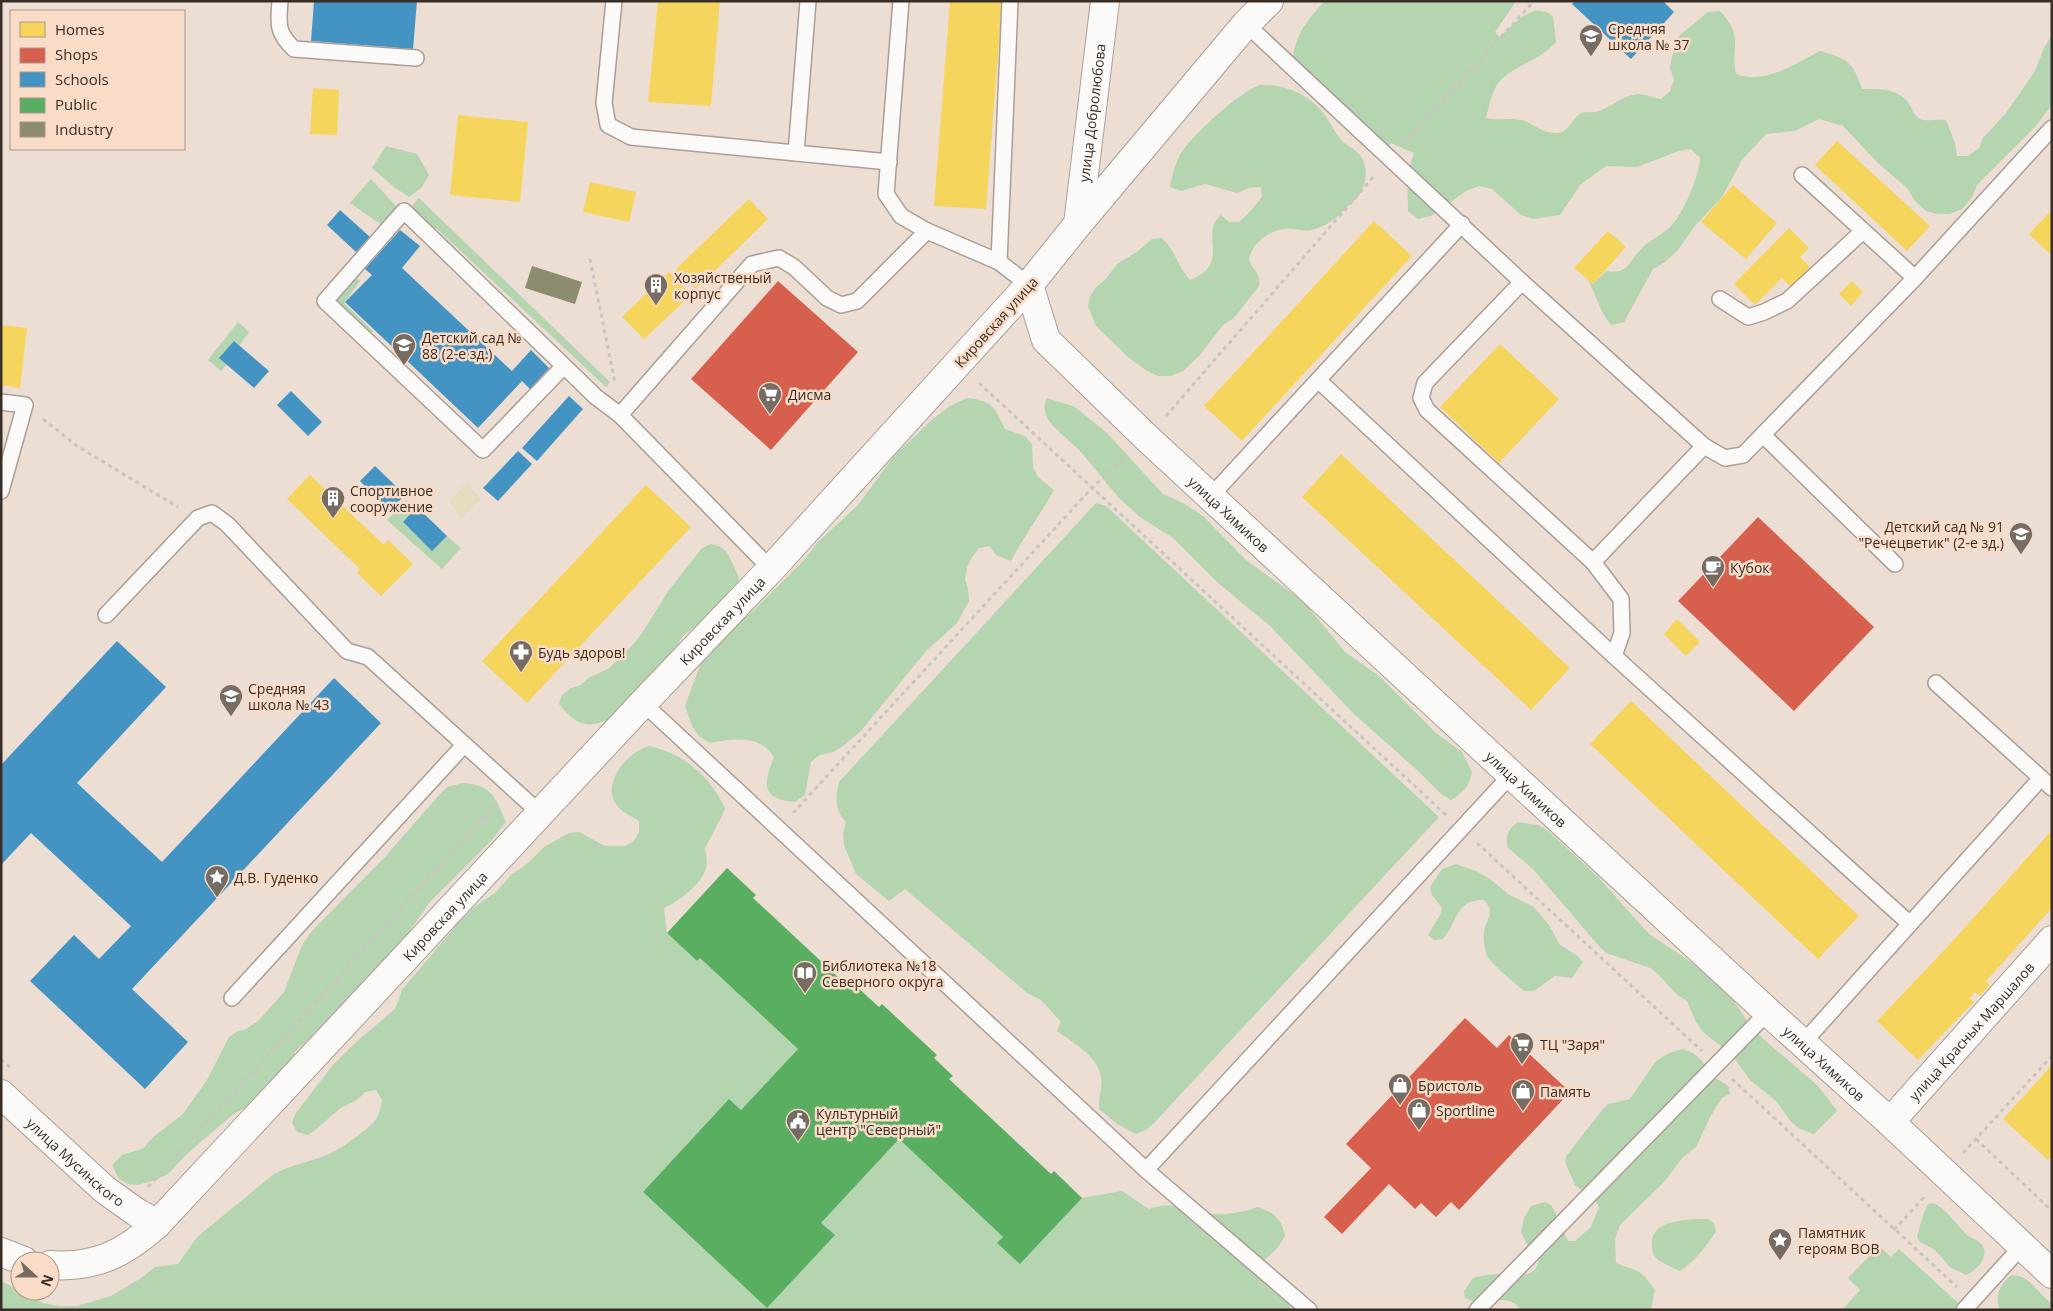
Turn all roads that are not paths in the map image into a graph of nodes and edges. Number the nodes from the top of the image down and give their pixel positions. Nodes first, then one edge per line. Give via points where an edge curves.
1 (280, 1) edge
2 (614, 1) edge
3 (808, 1) edge
4 (902, 1) edge
5 (1010, 1) edge
6 (1105, 1) edge
7 (1269, 1) edge
8 (1246, 24) junction
9 (416, 58) dead end
10 (2052, 128) edge
11 (796, 153) junction
12 (888, 162) junction
13 (1802, 175) dead end
14 (1078, 224) junction
15 (1462, 224) junction
16 (927, 231) junction
17 (1863, 231) junction
18 (999, 262) junction
19 (1915, 278) junction
20 (1522, 282) junction
21 (1029, 285) junction
22 (1720, 300) dead end
23 (564, 366) junction
24 (1318, 380) junction
25 (1, 402) edge
26 (617, 413) junction
27 (1763, 435) junction
28 (1704, 446) junction
29 (1, 491) edge
30 (1210, 496) junction
31 (1593, 562) junction
32 (1895, 564) dead end
33 (771, 568) junction
34 (106, 615) dead end
35 (1614, 656) junction
36 (1936, 683) dead end
37 (643, 703) junction
38 (464, 745) junction
39 (1511, 775) junction
40 (2046, 783) edge
41 (540, 814) junction
42 (1910, 924) junction
43 (2052, 940) edge
44 (232, 998) dead end
45 (1768, 1012) junction
46 (1803, 1043) junction
47 (8, 1083) edge
48 (1890, 1122) junction
49 (1146, 1170) junction
50 (157, 1224) junction
51 (2022, 1246) junction
52 (60, 1266) edge
53 (2052, 1274) edge
54 (1309, 1310) edge
55 (1477, 1310) edge
56 (1964, 1310) edge

1 - 9 lane via 278,20 283,39 294,50
2 - 11 lane via 604,103 608,125 631,137
3 - 11 lane
4 - 12 lane
5 - 18 lane
6 - 14 street, улица Добролюбова
7 - 8 street, Кировская улица
8 - 14 street, Кировская улица
8 - 15 lane
10 - 19 lane
11 - 12 lane
12 - 16 lane via 886,194 901,216
13 - 17 lane
14 - 21 street, Кировская улица
15 - 20 lane
15 - 24 lane
16 - 18 lane
16 - 26 lane via 857,301 841,305 827,298 794,267 779,258 752,264
17 - 19 lane
17 - 22 lane via 1787,301 1748,316
18 - 21 lane
19 - 27 lane
20 - 28 lane
20 - 31 lane via 1425,383 1421,398 1427,410
21 - 30 street, улица Химиков via 1046,340
21 - 33 street, Кировская улица
23 - 23 lane via 404,210 325,301 483,450
23 - 26 lane
24 - 30 lane
24 - 35 lane
25 - 29 lane via 25,405
26 - 33 lane
27 - 28 lane via 1743,455 1725,458
27 - 32 lane
28 - 31 lane
30 - 39 street, улица Химиков
31 - 35 lane via 1621,599 1622,633
33 - 37 street, Кировская улица
34 - 38 lane via 198,518 212,512 347,651 368,658
35 - 42 lane
36 - 40 lane
37 - 41 street, Кировская улица
37 - 49 lane
38 - 41 lane
38 - 44 lane
39 - 45 street, улица Химиков
39 - 49 lane
40 - 42 lane
41 - 50 street, Кировская улица
42 - 46 lane
43 - 48 street, улица Красных Маршалов
45 - 46 street, улица Химиков
45 - 55 lane
46 - 48 street, улица Химиков
47 - 50 street, улица Мусинского via 104,1189
48 - 51 street, улица Химиков
49 - 54 lane
50 - 52 street, Кировская улица via 117,1254 84,1264
51 - 53 street, улица Химиков
51 - 56 lane

